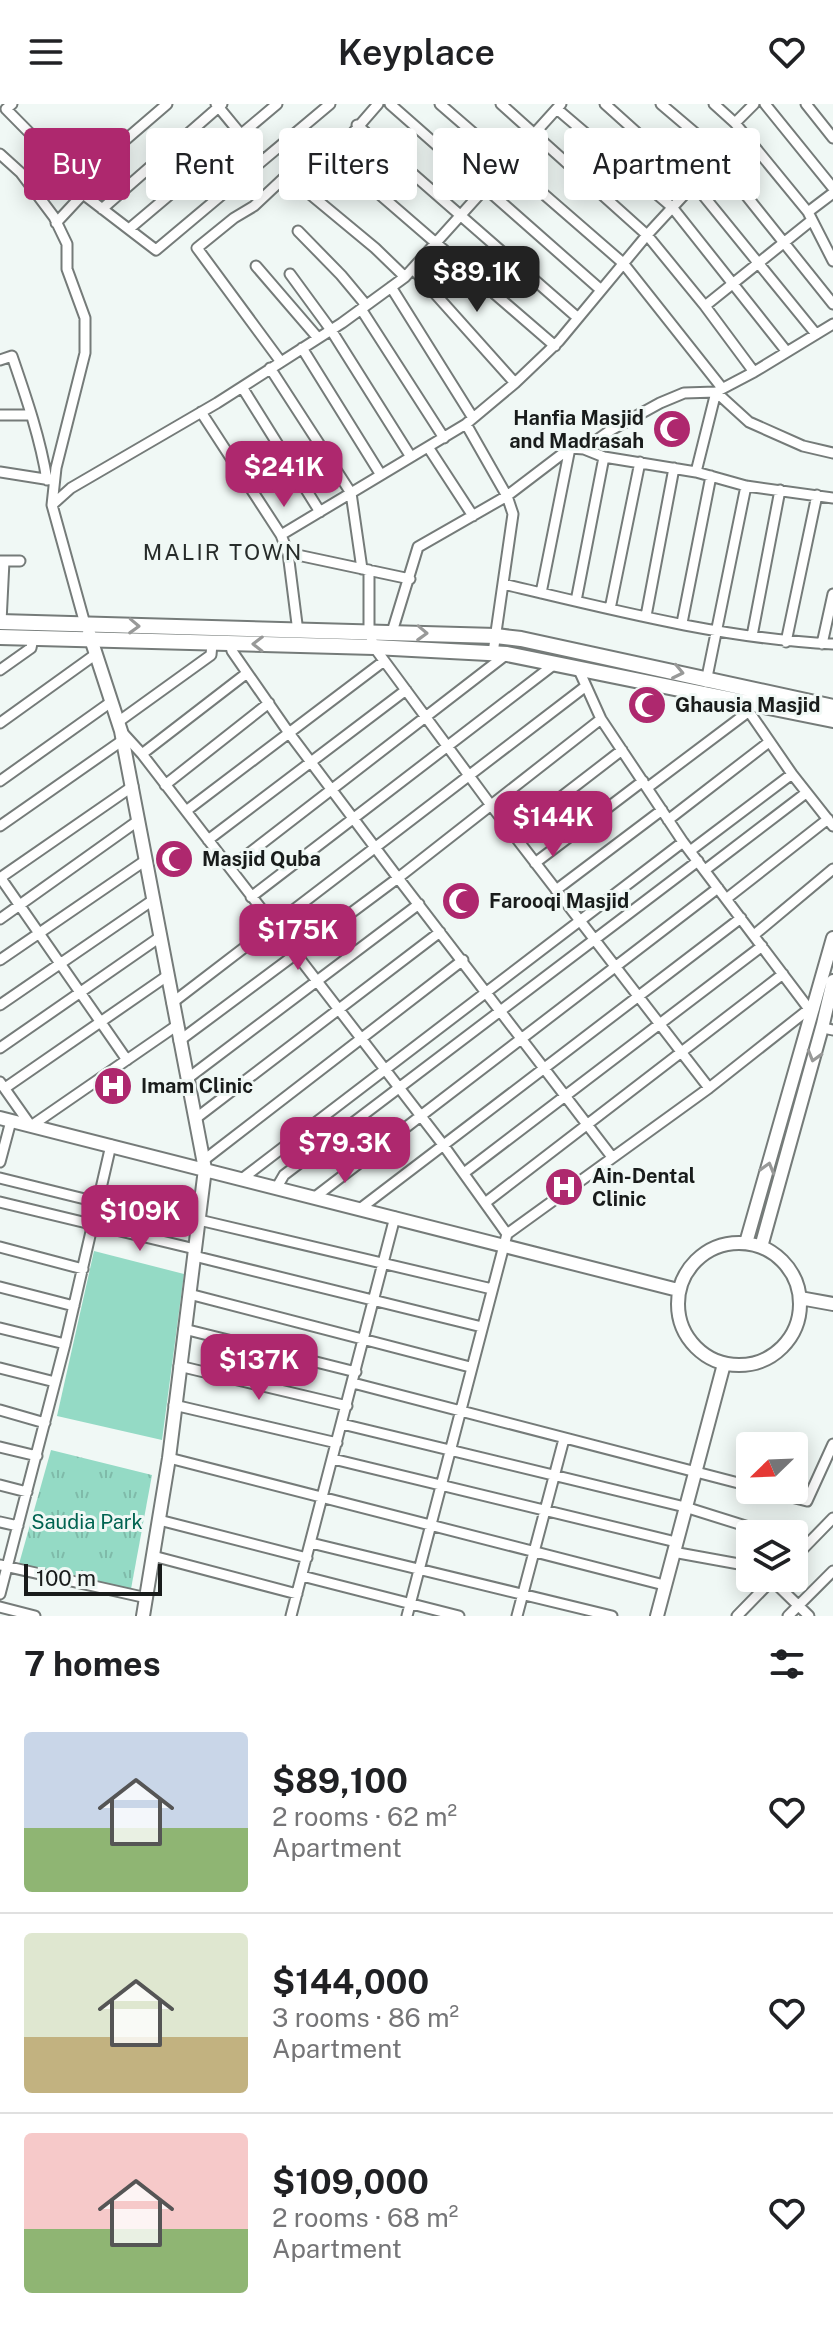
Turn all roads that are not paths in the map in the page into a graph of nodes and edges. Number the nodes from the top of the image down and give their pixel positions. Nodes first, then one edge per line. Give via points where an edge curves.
1 (12, 104) edge
2 (167, 104) edge
3 (277, 104) edge
4 (330, 104) edge
5 (378, 104) edge
6 (390, 104) edge
7 (440, 104) edge
8 (501, 104) edge
9 (605, 104) edge
10 (661, 104) edge
11 (714, 104) edge
12 (765, 104) edge
13 (806, 104) edge
14 (219, 105) edge
15 (750, 105) edge
16 (559, 107) edge
17 (735, 123) junction
18 (357, 125) junction
19 (25, 128) edge
20 (235, 128) edge
21 (248, 128) edge
22 (355, 128) edge
23 (469, 128) edge
24 (529, 128) edge
25 (540, 128) edge
26 (632, 128) edge
27 (687, 128) edge
28 (739, 128) edge
29 (130, 136) edge
30 (833, 138) edge
31 (433, 143) edge
32 (548, 145) edge
33 (0, 154) edge
34 (760, 154) edge
35 (263, 159) edge
36 (279, 183) edge
37 (833, 190) edge
38 (548, 197) edge
39 (77, 200) edge
40 (91, 200) edge
41 (163, 200) edge
42 (215, 200) edge
43 (320, 200) edge
44 (387, 200) edge
45 (475, 200) edge
46 (497, 200) edge
47 (679, 200) edge
48 (707, 200) edge
49 (751, 200) edge
50 (672, 207) junction
51 (102, 209) junction
52 (461, 216) junction
53 (810, 216) junction
54 (56, 223) junction
55 (129, 229) junction
56 (298, 231) dead end
57 (647, 235) junction
58 (437, 242) junction
59 (783, 244) junction
60 (833, 261) edge
61 (623, 263) junction
62 (759, 263) junction
63 (256, 266) dead end
64 (409, 273) junction
65 (290, 274) dead end
66 (733, 283) junction
67 (391, 287) junction
68 (601, 290) junction
69 (833, 304) edge
70 (705, 306) junction
71 (363, 307) junction
72 (578, 318) junction
73 (833, 324) edge
74 (331, 330) junction
75 (816, 334) junction
76 (318, 338) junction
77 (555, 346) junction
78 (302, 348) junction
79 (787, 352) junction
80 (0, 360) edge
81 (281, 362) junction
82 (270, 368) junction
83 (754, 372) junction
84 (515, 383) junction
85 (242, 387) junction
86 (719, 390) junction
87 (201, 412) junction
88 (0, 415) edge
89 (29, 415) junction
90 (470, 421) junction
91 (444, 438) junction
92 (428, 447) junction
93 (570, 448) junction
94 (584, 449) junction
95 (833, 453) edge
96 (411, 457) junction
97 (604, 457) junction
98 (640, 462) junction
99 (674, 468) junction
100 (0, 472) edge
101 (696, 472) junction
102 (381, 475) junction
103 (711, 476) junction
104 (50, 480) junction
105 (746, 486) junction
106 (780, 490) junction
107 (351, 493) junction
108 (817, 495) junction
109 (507, 496) junction
110 (833, 498) edge
111 (52, 505) junction
112 (320, 512) junction
113 (473, 516) junction
114 (281, 535) junction
115 (288, 553) junction
116 (2, 561) edge
117 (20, 561) dead end
118 (366, 569) junction
119 (410, 579) junction
120 (503, 584) junction
121 (541, 593) junction
122 (833, 594) edge
123 (576, 601) junction
124 (610, 609) junction
125 (646, 616) junction
126 (682, 623) junction
127 (85, 624) junction
128 (715, 629) junction
129 (0, 631) edge
130 (369, 631) junction
131 (298, 632) junction
132 (392, 632) junction
133 (496, 636) junction
134 (752, 636) junction
135 (33, 638) junction
136 (786, 642) junction
137 (230, 643) junction
138 (212, 644) junction
139 (828, 644) edge
140 (374, 647) junction
141 (94, 648) junction
142 (500, 654) junction
143 (384, 661) junction
144 (556, 663) junction
145 (578, 668) junction
146 (0, 670) edge
147 (247, 673) junction
148 (586, 686) junction
149 (705, 686) junction
150 (406, 690) junction
151 (111, 702) junction
152 (269, 703) junction
153 (745, 706) junction
154 (833, 707) edge
155 (426, 717) junction
156 (601, 719) junction
157 (833, 720) edge
158 (0, 723) edge
159 (120, 731) junction
160 (289, 733) junction
161 (769, 742) junction
162 (447, 746) junction
163 (622, 750) junction
164 (142, 754) junction
165 (311, 762) junction
166 (792, 774) junction
167 (468, 775) junction
168 (0, 781) edge
169 (645, 784) junction
170 (165, 785) junction
171 (133, 786) junction
172 (332, 789) junction
173 (806, 793) junction
174 (490, 804) junction
175 (662, 810) junction
176 (186, 811) junction
177 (353, 818) junction
178 (139, 820) junction
179 (668, 820) junction
180 (830, 822) edge
181 (0, 826) edge
182 (513, 834) junction
183 (208, 840) junction
184 (683, 842) junction
185 (375, 847) junction
186 (690, 851) junction
187 (146, 860) junction
188 (698, 861) junction
189 (535, 863) junction
190 (230, 868) junction
191 (833, 869) edge
192 (705, 870) junction
193 (0, 877) edge
194 (398, 878) junction
195 (718, 888) junction
196 (556, 890) junction
197 (251, 897) junction
198 (726, 899) junction
199 (153, 900) junction
200 (419, 904) junction
201 (19, 905) junction
202 (741, 918) junction
203 (0, 919) edge
204 (578, 920) junction
205 (272, 925) junction
206 (440, 932) junction
207 (39, 933) junction
208 (754, 935) junction
209 (160, 937) junction
210 (833, 938) edge
211 (594, 940) junction
212 (762, 946) junction
213 (295, 954) junction
214 (0, 960) edge
215 (463, 960) junction
216 (60, 964) junction
217 (615, 968) junction
218 (783, 974) junction
219 (167, 976) junction
220 (316, 981) junction
221 (832, 989) edge
222 (486, 991) junction
223 (80, 992) junction
224 (637, 997) junction
225 (172, 1003) junction
226 (0, 1005) edge
227 (339, 1009) junction
228 (501, 1010) junction
229 (824, 1021) edge
230 (100, 1022) junction
231 (176, 1026) junction
232 (659, 1026) junction
233 (361, 1038) junction
234 (523, 1039) junction
235 (179, 1041) junction
236 (0, 1048) edge
237 (680, 1052) junction
238 (127, 1060) junction
239 (545, 1068) junction
240 (385, 1069) junction
241 (187, 1079) junction
242 (2, 1085) edge
243 (400, 1088) junction
244 (709, 1088) junction
245 (566, 1096) junction
246 (422, 1116) junction
247 (195, 1119) junction
248 (5, 1120) edge
249 (587, 1124) junction
250 (31, 1126) junction
251 (111, 1145) junction
252 (444, 1146) junction
253 (612, 1157) junction
254 (0, 1162) edge
255 (204, 1164) junction
256 (464, 1173) junction
257 (0, 1178) edge
258 (243, 1178) junction
259 (277, 1187) junction
260 (98, 1197) junction
261 (315, 1197) junction
262 (0, 1202) edge
263 (485, 1203) junction
264 (361, 1208) junction
265 (395, 1217) junction
266 (199, 1220) junction
267 (93, 1224) junction
268 (506, 1239) junction
269 (746, 1243) junction
270 (0, 1247) edge
271 (761, 1247) junction
272 (195, 1253) junction
273 (383, 1263) junction
274 (83, 1269) junction
275 (0, 1287) edge
276 (492, 1289) junction
277 (678, 1290) junction
278 (189, 1294) junction
279 (800, 1298) junction
280 (374, 1300) junction
281 (833, 1304) edge
282 (74, 1306) junction
283 (482, 1327) junction
284 (0, 1328) edge
285 (184, 1329) junction
286 (364, 1340) junction
287 (65, 1344) junction
288 (724, 1364) junction
289 (179, 1366) junction
290 (470, 1367) junction
291 (0, 1368) edge
292 (356, 1372) junction
293 (55, 1382) junction
294 (353, 1383) junction
295 (174, 1405) junction
296 (347, 1406) junction
297 (0, 1410) edge
298 (459, 1411) junction
299 (45, 1423) junction
300 (342, 1424) junction
301 (564, 1439) junction
302 (337, 1443) junction
303 (833, 1444) edge
304 (0, 1447) edge
305 (449, 1450) junction
306 (37, 1456) junction
307 (169, 1458) junction
308 (333, 1459) junction
309 (695, 1473) junction
310 (554, 1475) junction
311 (736, 1483) edge
312 (0, 1485) edge
313 (440, 1485) junction
314 (27, 1492) junction
315 (323, 1498) junction
316 (808, 1499) edge
317 (685, 1507) junction
318 (545, 1510) junction
319 (833, 1518) edge
320 (159, 1520) junction
321 (0, 1522) edge
322 (736, 1523) edge
323 (429, 1524) junction
324 (18, 1526) junction
325 (311, 1543) junction
326 (808, 1544) edge
327 (674, 1547) junction
328 (533, 1553) junction
329 (153, 1556) junction
330 (307, 1558) junction
331 (736, 1562) edge
332 (4, 1566) edge
333 (418, 1569) junction
334 (833, 1571) edge
335 (302, 1576) junction
336 (664, 1585) junction
337 (760, 1592) edge
338 (785, 1592) edge
339 (0, 1594) edge
340 (297, 1594) junction
341 (523, 1594) junction
342 (147, 1598) junction
343 (410, 1603) junction
344 (798, 1606) junction
345 (0, 1607) edge
346 (293, 1615) edge
347 (35, 1616) edge
348 (143, 1616) edge
349 (407, 1616) edge
350 (459, 1616) edge
351 (517, 1616) edge
352 (612, 1616) edge
353 (657, 1616) edge
354 (737, 1616) edge
355 (788, 1616) edge
356 (809, 1616) edge

1 - 19 street via 6,109
2 - 29 street
3 - 21 street
4 - 35 street
5 - 18 street
6 - 31 street
7 - 23 street
8 - 24 street
9 - 26 street
10 - 27 street
11 - 17 street
12 - 37 street
13 - 30 street
14 - 20 street
14 - 51 street
15 - 17 street
16 - 25 street
16 - 50 street
17 - 28 street
18 - 22 street
18 - 52 street
32 - 57 street
33 - 54 street via 21,173
34 - 53 street
36 - 81 street via 197,248
37 - 53 street
38 - 61 street
39 - 54 street
40 - 51 street
41 - 55 street
42 - 55 street via 156,250
43 - 64 street
44 - 58 street
45 - 52 street
46 - 68 street
47 - 50 street
48 - 62 street
49 - 59 street
50 - 57 street
50 - 66 street
51 - 55 street
52 - 58 street
52 - 72 street
53 - 59 street
53 - 60 street
54 - 104 street via 67,244 67,269 85,318 85,353
56 - 71 street via 341,275
57 - 61 street
57 - 70 street
58 - 64 street
58 - 77 street
59 - 62 street
59 - 69 street
61 - 68 street
61 - 86 street
62 - 66 street
62 - 75 street
63 - 76 street
64 - 67 street
64 - 84 street
65 - 74 street
66 - 70 street
66 - 79 street
67 - 71 street
67 - 90 street
68 - 72 street
70 - 83 street
71 - 74 street
71 - 91 street
72 - 77 street
73 - 75 street
74 - 76 street
74 - 96 street
75 - 79 street
76 - 78 street
77 - 84 street
78 - 81 street
78 - 102 street
79 - 83 street
80 - 89 street via 12,356
81 - 82 street
82 - 85 street
82 - 107 street
83 - 86 street
84 - 90 street
85 - 87 street
85 - 112 street
86 - 94 street via 684,393 660,403
86 - 95 street via 749,422
86 - 101 street
87 - 111 street via 71,488
87 - 114 street
88 - 89 street
89 - 104 street
90 - 91 street
90 - 109 street
91 - 92 street
92 - 96 street
92 - 113 street
93 - 94 street
93 - 109 street
93 - 121 street
94 - 97 street
96 - 102 street
97 - 98 street
97 - 123 street
98 - 99 street
98 - 124 street
99 - 101 street
99 - 125 street
100 - 104 street
101 - 103 street
102 - 107 street
103 - 105 street
103 - 126 street
104 - 111 street
105 - 106 street
105 - 128 street
106 - 108 street
106 - 134 street
107 - 112 street
107 - 118 street
108 - 110 street
108 - 136 street
109 - 113 street
109 - 120 street via 513,514
111 - 127 street
112 - 114 street
113 - 119 street via 418,547
114 - 115 street
115 - 118 street
115 - 131 street
116 - 117 street
116 - 129 street
118 - 119 street
118 - 130 street
119 - 132 street
120 - 121 street
120 - 133 street
121 - 123 street
122 - 139 street
123 - 124 street
124 - 125 street
125 - 126 street
126 - 128 street
127 - 129 main road
127 -> 131 main road
127 - 141 street
128 - 134 street
128 - 149 street
129 - 135 main road
130 - 131 main road
130 - 132 main road
130 - 140 street
132 -> 133 main road
133 - 142 street
133 -> 149 main road
134 - 136 street
135 - 141 main road
135 - 146 street via 31,648
136 - 139 street
137 - 138 main road
140 -> 137 main road
137 - 147 street
138 - 141 main road
138 - 159 street via 211,655
140 - 142 main road
140 - 143 street
141 - 151 street
141 - 158 street
142 - 144 main road
142 - 155 street
143 - 150 street
143 - 160 street
144 - 145 main road
144 - 162 street
145 - 148 street
145 - 149 main road
147 - 152 street
147 - 164 street
148 - 156 street
148 - 167 street
149 - 153 main road
149 - 154 main road
150 - 155 street
150 - 165 street
151 - 159 street
151 - 168 street
152 - 160 street
152 - 170 street
153 - 157 main road
153 - 161 street
153 - 169 street
155 - 162 street
155 - 172 street
156 - 163 street
156 - 174 street
159 - 164 street
159 - 171 street
159 - 181 street
160 - 165 street
160 - 176 street
161 - 166 street
161 - 179 street
162 - 167 street
162 - 177 street
163 - 169 street
163 - 182 street
164 - 170 street
165 - 172 street
165 - 183 street
166 - 173 street
166 - 186 street
167 - 174 street
167 - 185 street
169 - 175 street
169 - 189 street
170 - 176 street
171 - 178 street
171 - 193 street
172 - 177 street
172 - 190 street
173 - 180 street
173 - 192 street
174 - 182 street
174 - 194 street
175 - 179 street
175 - 196 street
176 - 183 street
177 - 185 street
177 - 197 street
178 - 187 street
178 - 201 street
179 - 184 street
180 - 198 street
182 - 189 street
183 - 190 street
184 - 186 street
184 - 204 street
185 - 194 street
185 - 205 street
186 - 188 street
187 - 199 street
187 - 207 street
188 - 192 street
188 - 211 street
189 - 196 street
190 - 197 street
191 - 208 street
192 - 195 street
193 - 201 street
194 - 200 street
194 - 213 street
195 - 198 street
195 - 217 street
196 - 204 street
197 - 205 street
198 - 202 street
199 - 209 street
199 - 216 street
200 - 206 street
200 - 220 street
201 - 203 street
201 - 207 street
202 - 208 street
202 - 224 street
204 - 211 street
204 - 222 street
205 - 213 street
205 - 225 street
206 - 215 street
206 - 227 street
207 - 214 street
207 - 216 street
208 - 212 street
209 - 219 street
209 - 223 street
210 - 229 street
211 - 217 street
211 - 228 street
212 - 218 street
212 - 232 street
213 - 220 street
213 - 235 street
215 - 222 street
215 - 233 street
216 - 223 street
216 - 226 street
217 - 224 street
217 - 234 street
218 - 229 street
218 - 237 street
219 - 225 street
219 - 230 street
220 - 227 street
220 - 241 street
221 - 229 street
222 - 228 street
222 - 240 street
223 - 230 street
223 - 236 street
224 - 232 street
224 - 239 street
225 - 231 street
227 - 233 street
227 - 247 street
228 - 234 street
228 - 243 street
229 - 244 street
269 -> 229 street
229 -> 271 street
230 - 238 street
230 - 242 street
231 - 235 street
231 - 238 street
232 - 237 street
232 - 245 street
233 - 240 street
233 - 255 street
234 - 239 street
234 - 246 street
235 - 241 street
237 - 244 street
237 - 249 street
238 - 250 street
239 - 245 street
239 - 252 street
240 - 243 street
240 - 258 street
241 - 247 street
242 - 250 street
243 - 246 street
243 - 259 street via 284,1175
244 - 253 street
245 - 249 street
245 - 256 street
246 - 252 street
246 - 261 street
247 - 255 street
248 - 250 street
248 - 254 street
249 - 253 street
249 - 263 street
250 - 251 street
251 - 255 street
251 - 260 street
252 - 256 street
252 - 264 street
253 - 268 street
255 - 258 street
255 - 266 street
256 - 263 street
257 - 260 street
258 - 259 street
259 - 261 street
260 - 266 street
260 - 267 street
261 - 264 street
262 - 267 street
263 - 268 street
264 - 265 street
265 - 268 street
265 - 273 street
266 - 272 street
266 - 273 street
267 - 272 street
267 - 274 street
268 - 276 street
268 - 277 street
269 - 271 street
269 - 277 street via 708,1250 684,1274
270 - 274 street
271 - 279 street via 786,1265
272 - 278 street
272 - 280 street
273 - 276 street
273 - 280 street
274 - 282 street
275 - 282 street
276 - 283 street
277 - 288 street via 682,1328 693,1345
278 - 285 street
278 - 286 street
279 - 281 street
279 - 288 street via 799,1317 780,1350 745,1365
280 - 283 street
280 - 286 street
282 - 287 street
283 - 290 street
284 - 287 street
285 - 289 street
285 - 292 street
286 - 290 street
286 - 292 street
287 - 293 street
288 - 309 street
289 - 295 street
289 - 296 street
290 - 298 street
291 - 293 street
292 - 294 street
293 - 299 street
294 - 296 street
294 - 298 street
295 - 302 street
295 - 307 street
296 - 300 street
297 - 299 street
298 - 301 street
298 - 305 street
299 - 306 street
300 - 302 street
300 - 305 street
301 - 309 street
301 - 310 street
302 - 308 street
303 - 316 street
304 - 306 street
305 - 310 street
305 - 313 street
306 - 314 street
307 - 315 street
307 - 320 street
308 - 313 street
308 - 315 street
309 - 311 street
309 - 317 street
310 - 317 street
310 - 318 street
312 - 314 street
313 - 318 street
313 - 323 street
314 - 324 street
315 - 323 street
315 - 325 street
317 - 322 street
317 - 327 street
318 - 327 street
318 - 328 street
319 - 326 street
320 - 329 street
320 - 330 street
321 - 324 street
323 - 328 street
323 - 333 street
324 - 332 street
325 - 330 street
325 - 333 street
327 - 331 street
327 - 336 street
328 - 336 street
328 - 341 street
329 - 340 street
329 - 342 street
330 - 335 street
332 - 339 street
332 - 342 street
333 - 341 street
333 - 343 street
334 - 344 street
335 - 340 street
335 - 343 street
336 - 353 street
337 - 354 street
338 - 344 street
340 - 346 street
341 - 351 street
341 - 352 street
342 - 348 street
343 - 349 street
343 - 350 street
344 - 355 street
344 - 356 street
345 - 347 street

